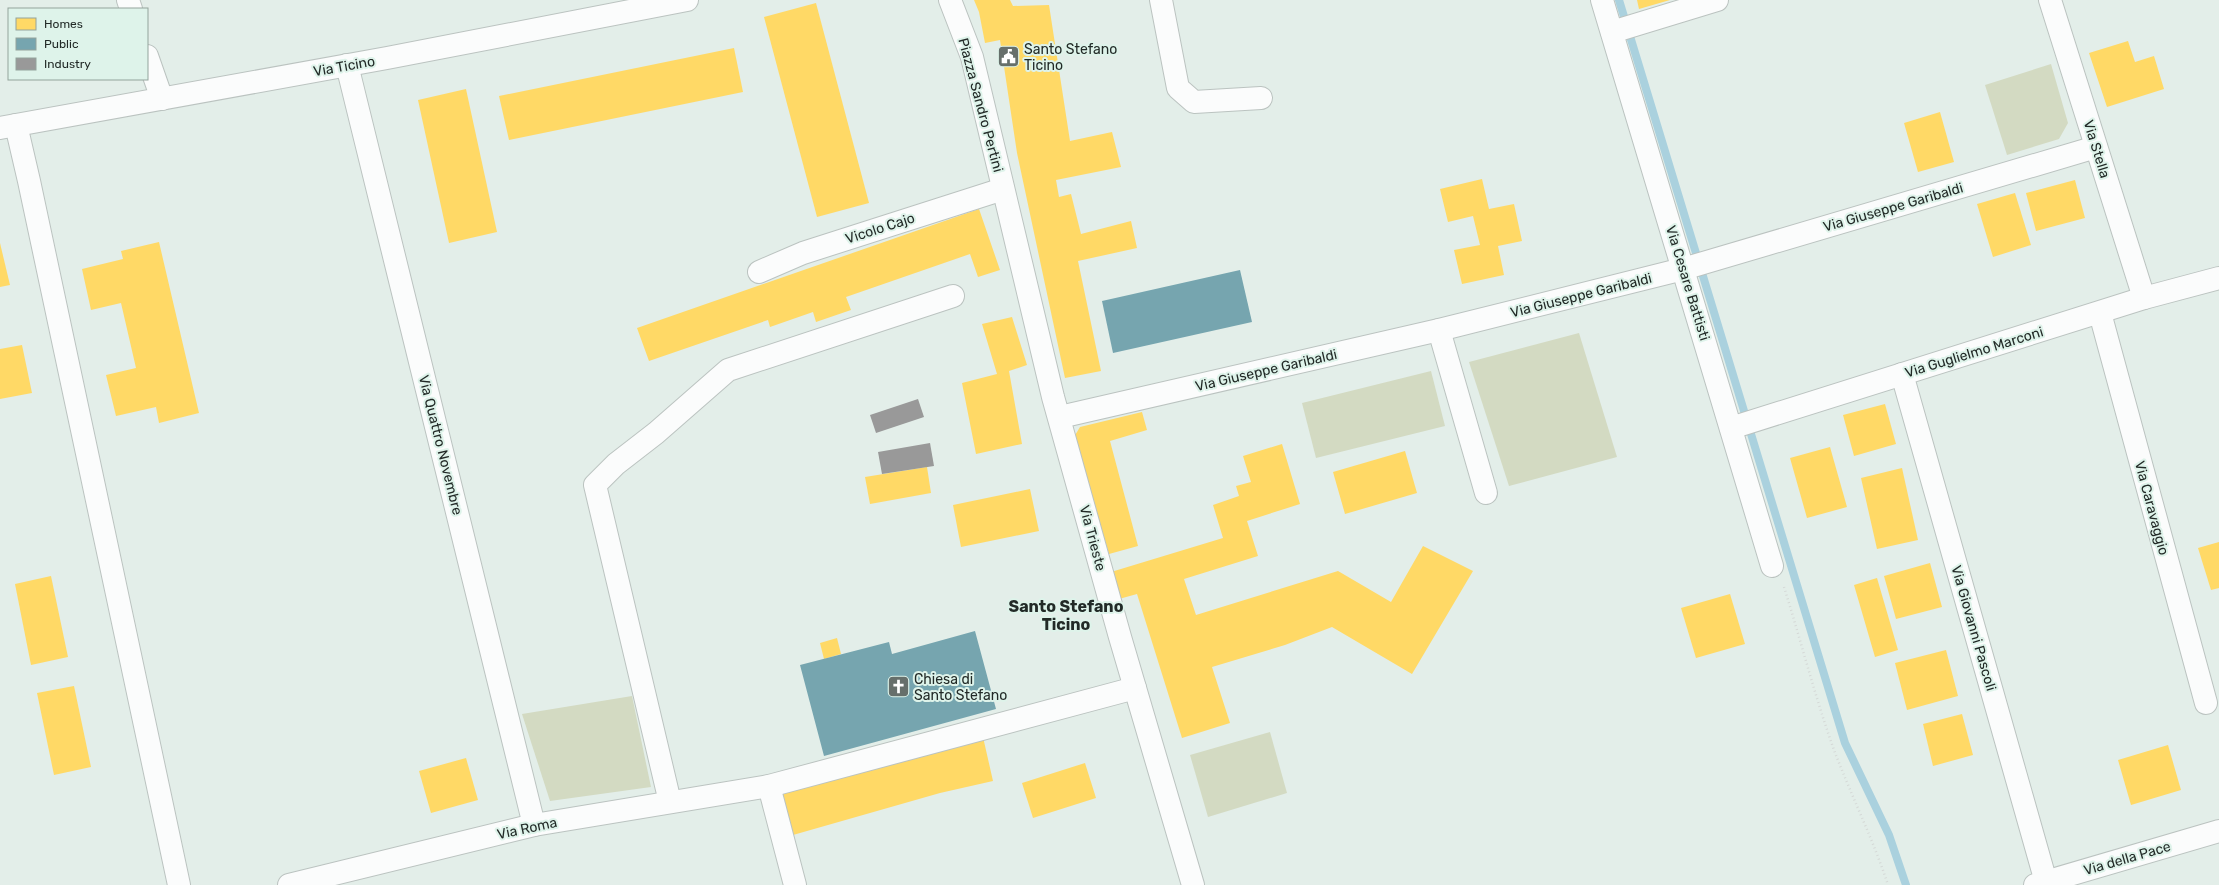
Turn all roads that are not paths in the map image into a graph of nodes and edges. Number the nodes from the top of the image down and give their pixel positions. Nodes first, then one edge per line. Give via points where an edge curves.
1 (687, 0) edge
2 (950, 0) edge
3 (1161, 0) edge
4 (1602, 0) edge
5 (1718, 0) edge
6 (2050, 0) edge
7 (638, 5) edge
8 (1614, 31) junction
9 (148, 59) edge
10 (347, 65) junction
11 (1260, 98) dead end
12 (162, 99) junction
13 (8, 127) edge
14 (2096, 146) junction
15 (1003, 189) junction
16 (1694, 266) junction
17 (759, 272) dead end
18 (2219, 278) edge
19 (953, 296) dead end
20 (2144, 298) junction
21 (2100, 313) junction
22 (1439, 330) junction
23 (1902, 374) junction
24 (1060, 417) junction
25 (1733, 427) junction
26 (1486, 494) dead end
27 (1772, 566) road end
28 (1135, 688) junction
29 (2206, 703) dead end
30 (769, 786) junction
31 (670, 802) junction
32 (534, 825) junction
33 (2219, 831) edge
34 (2040, 884) edge
35 (179, 885) edge
36 (289, 885) edge
37 (795, 885) edge
38 (1193, 885) edge

1 - 7 street, Via Ticino
2 - 15 street, Piazza Sandro Pertini via 972,57
3 - 11 street via 1178,88 1194,102
4 - 8 street, Via Cesare Battisti
5 - 8 street
6 - 14 street, Via Stella
7 - 10 street, Via Ticino
8 - 16 street, Via Cesare Battisti
9 - 12 street
10 - 12 street, Via Ticino
10 - 32 street, Via Quattro Novembre
12 - 13 street, Via Ticino
13 - 35 street via 29,181
14 - 16 street, Via Giuseppe Garibaldi
14 - 20 street, Via Stella
15 - 17 street, Vicolo Cajo via 803,253
15 - 24 street, Via Trieste
16 - 22 street, Via Giuseppe Garibaldi
16 - 25 street, Via Cesare Battisti
18 - 20 street, Via Guglielmo Marconi
19 - 31 street via 728,370 616,464 596,485
20 - 21 street, Via Guglielmo Marconi
21 - 23 street, Via Guglielmo Marconi
21 - 29 street, Via Caravaggio
22 - 24 street, Via Giuseppe Garibaldi
22 - 26 street
23 - 25 street, Via Guglielmo Marconi
23 - 34 street, Via Giovanni Pascoli
24 - 28 street, Via Trieste
25 - 27 street, Via Cesare Battisti
28 - 30 street, Via Roma
28 - 38 street, Via Trieste
30 - 31 street, Via Roma
30 - 37 street
31 - 32 street, Via Roma
32 - 36 street, Via Roma
33 - 34 street, Via della Pace

